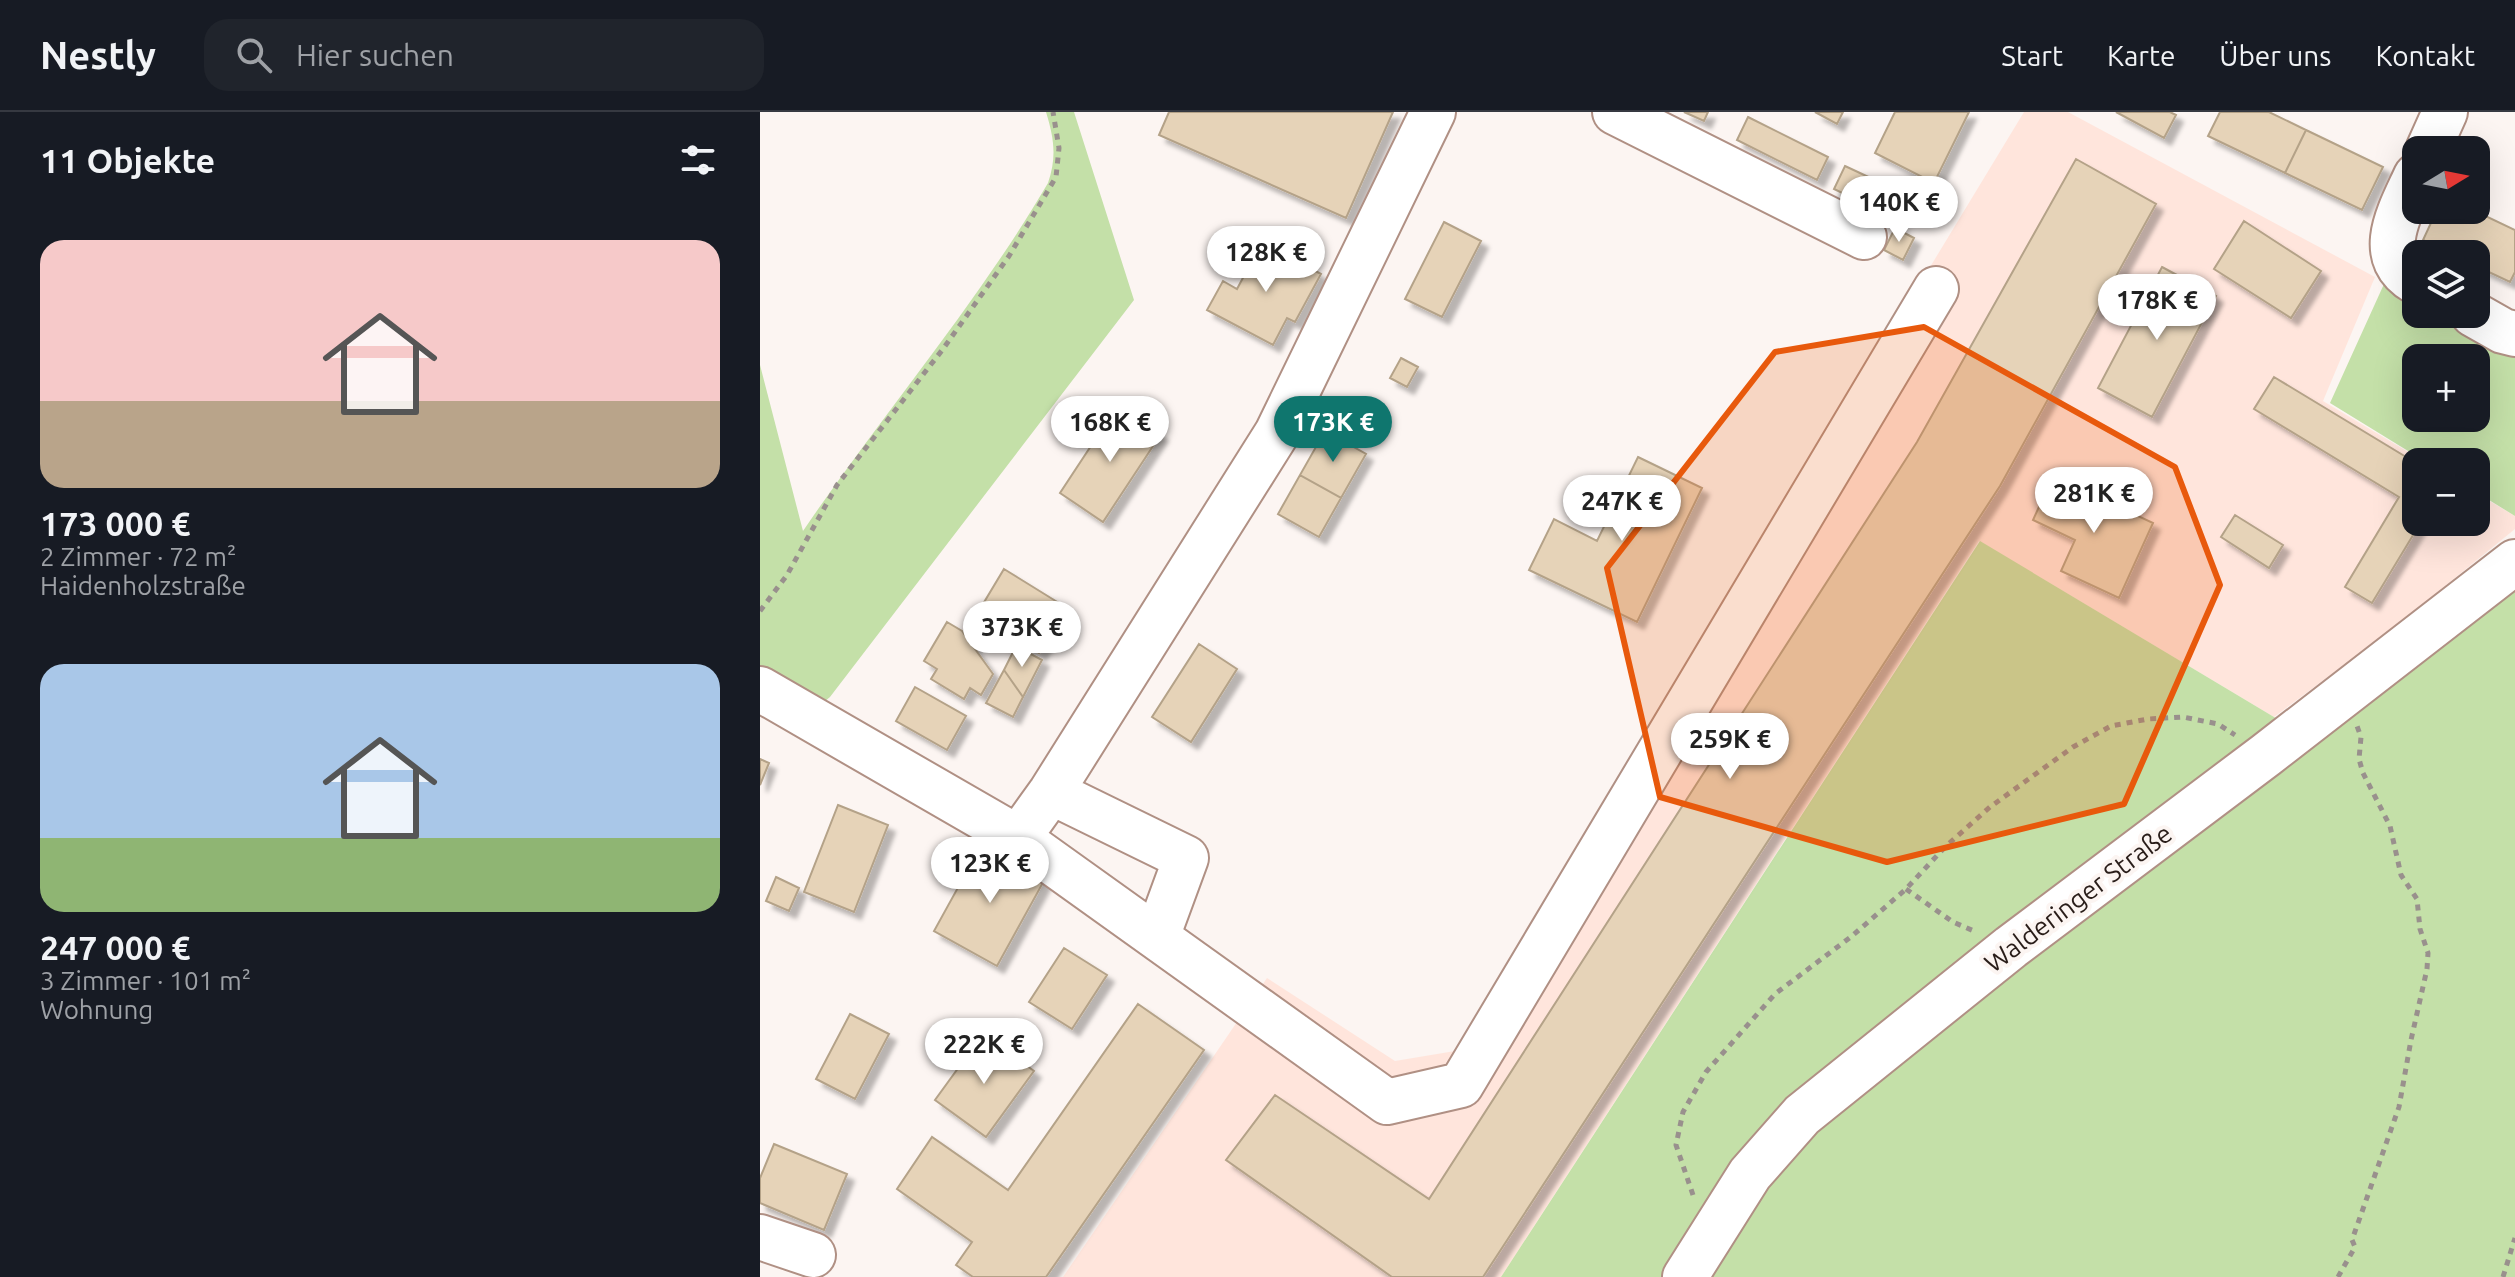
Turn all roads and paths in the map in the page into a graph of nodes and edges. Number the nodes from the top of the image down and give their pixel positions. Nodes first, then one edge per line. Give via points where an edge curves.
1 (1053, 112) edge
2 (1433, 112) edge
3 (1615, 112) edge
4 (2445, 112) edge
5 (2434, 136) edge
6 (2402, 208) edge
7 (1864, 237) dead end
8 (2402, 268) edge
9 (1936, 289) dead end
10 (2490, 322) edge
11 (2515, 334) edge
12 (2515, 562) edge
13 (760, 611) edge
14 (760, 689) edge
15 (2350, 689) junction
16 (2266, 755) junction
17 (1051, 792) junction
18 (1018, 838) junction
19 (1906, 889) junction
20 (1157, 937) junction
21 (2011, 947) junction
22 (1691, 1206) dead end
23 (760, 1237) edge
24 (2515, 1238) edge
25 (813, 1255) dead end
26 (1685, 1277) edge
27 (2338, 1277) edge
28 (2503, 1277) edge

1 - 13 path via 1059,148 1056,177 1009,256 943,349 837,485 787,575
2 - 17 street via 1277,433
3 - 7 street
4 - 5 street
6 - 8 street via 2393,228 2393,254
9 - 20 street via 1461,1085 1387,1102
10 - 11 street
12 - 15 street, Walderinger Straße
14 - 18 street
15 - 16 street, Walderinger Straße
15 - 27 path via 2348,701 2361,737 2359,759 2390,826 2401,875 2417,899 2428,953 2399,1107 2352,1240 2355,1247
16 - 19 path via 2218,724 2183,717 2111,726 1990,807
16 - 21 street, Walderinger Straße
17 - 18 street
17 - 20 street via 1186,858
18 - 20 street
19 - 21 path via 1953,922
19 - 22 path via 1775,994 1706,1072 1683,1112 1676,1145 1693,1194
21 - 26 street, Walderinger Straße via 1802,1115 1750,1174
23 - 25 street
24 - 28 path

